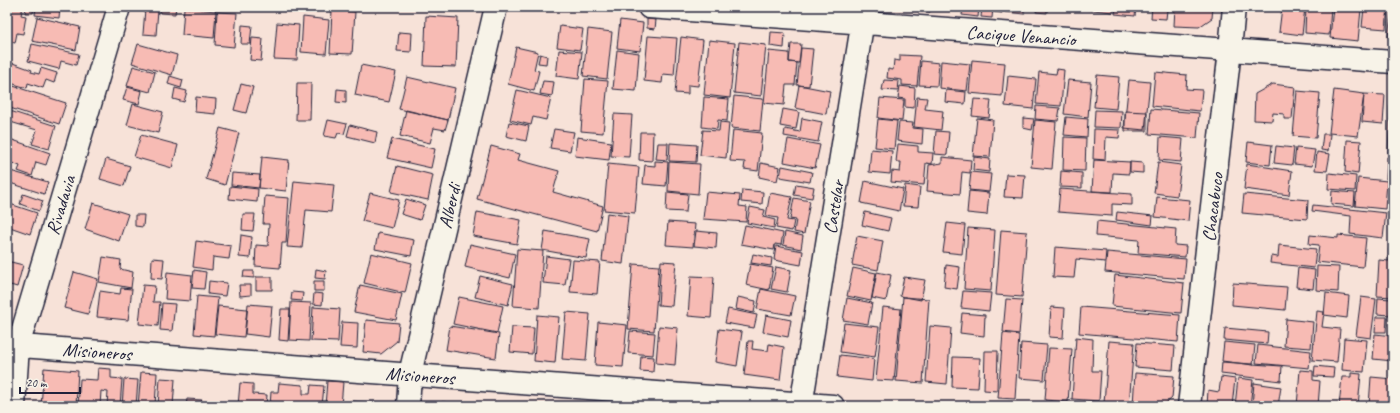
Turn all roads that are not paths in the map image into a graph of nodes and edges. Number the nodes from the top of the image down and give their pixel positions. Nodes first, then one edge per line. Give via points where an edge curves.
1 (119, 7) edge
2 (496, 7) edge
3 (649, 7) edge
4 (1234, 7) edge
5 (864, 15) edge
6 (1230, 50) junction
7 (1393, 62) edge
8 (12, 345) edge
9 (410, 374) junction
10 (801, 405) edge
11 (14, 406) edge
12 (408, 406) edge
13 (833, 406) edge
14 (1189, 406) edge

1 - 8 street, Rivadavia
2 - 9 street, Alberdi
3 - 5 street, Cacique Venancio
4 - 6 street, Chacabuco
5 - 6 street, Cacique Venancio
5 - 10 street, Castelar
6 - 7 street, Cacique Venancio
6 - 14 street, Chacabuco
8 - 9 street, Misioneros
8 - 11 street, Rivadavia
9 - 10 street, Misioneros
9 - 12 street, Alberdi
10 - 13 street, Misioneros

